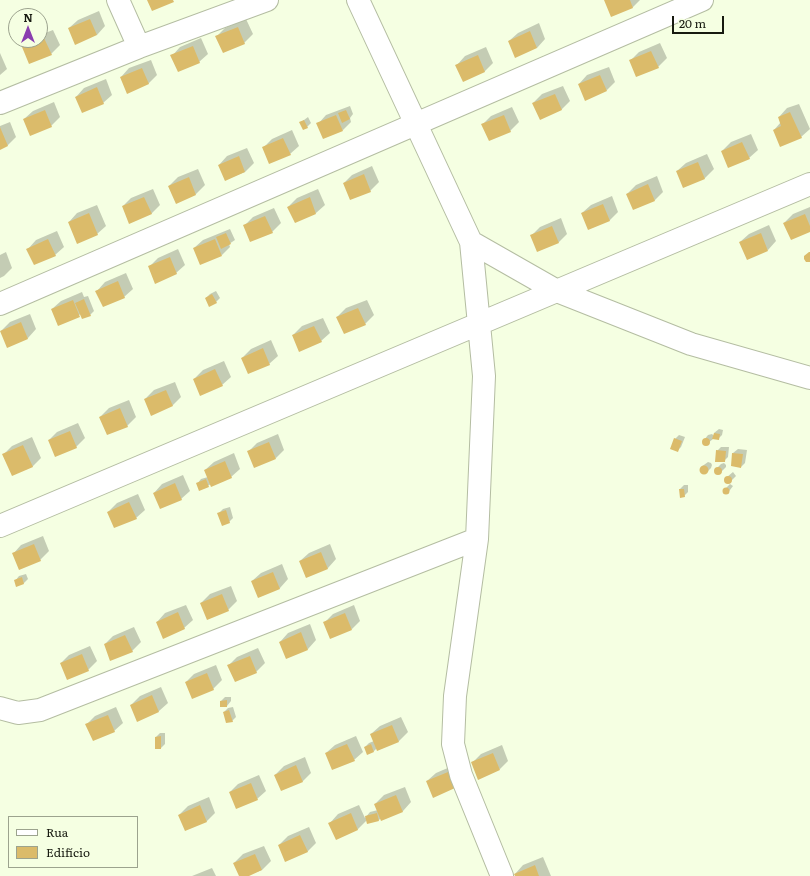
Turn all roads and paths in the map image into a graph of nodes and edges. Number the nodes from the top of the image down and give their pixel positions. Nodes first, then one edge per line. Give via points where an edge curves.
1 (118, 0) edge
2 (267, 0) edge
3 (358, 0) edge
4 (702, 0) edge
5 (139, 47) junction
6 (0, 103) edge
7 (416, 124) junction
8 (810, 184) edge
9 (471, 242) junction
10 (557, 291) junction
11 (0, 304) edge
12 (478, 323) junction
13 (810, 378) edge
14 (0, 526) edge
15 (477, 540) junction
16 (0, 708) edge
17 (502, 876) edge

1 - 5 street
2 - 5 street
3 - 7 street
4 - 7 street
5 - 6 street
7 - 9 street
7 - 11 street
8 - 10 street
9 - 10 street
9 - 12 street
10 - 12 street
10 - 13 street via 691,344
12 - 14 street
12 - 15 street via 484,376
15 - 16 street via 40,710 18,714
15 - 17 street via 455,696 453,744 461,776

